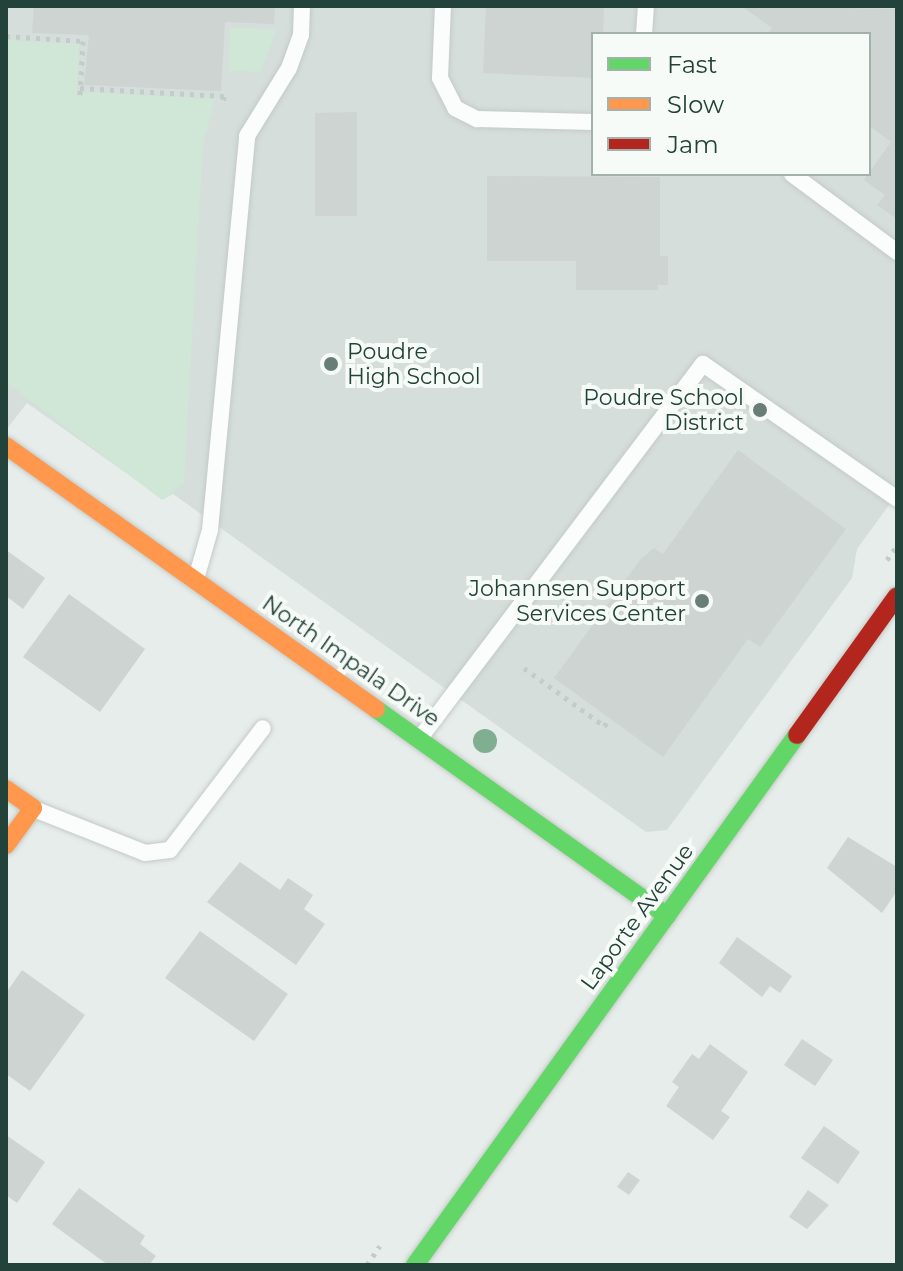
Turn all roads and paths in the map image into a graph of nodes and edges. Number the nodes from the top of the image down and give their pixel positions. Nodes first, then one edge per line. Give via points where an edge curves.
1 (302, 6) edge
2 (443, 6) edge
3 (646, 6) edge
4 (644, 32) edge
5 (6, 36) edge
6 (80, 88) junction
7 (80, 95) dead end
8 (223, 105) dead end
9 (591, 122) edge
10 (795, 176) edge
11 (897, 252) edge
12 (6, 446) edge
13 (897, 499) edge
14 (195, 581) junction
15 (897, 596) edge
16 (524, 668) dead end
17 (610, 719) dead end
18 (263, 728) dead end
19 (419, 739) junction
20 (6, 789) edge
21 (33, 808) junction
22 (6, 845) edge
23 (667, 916) junction
24 (415, 1265) edge

1 - 14 lane via 301,35 289,68 247,136 210,530
2 - 9 lane via 440,78 455,108 477,119
3 - 4 lane
5 - 6 path via 83,41
6 - 7 path
6 - 8 path via 224,96
10 - 11 lane
12 - 14 street, North Impala Drive
13 - 19 lane via 703,364
14 - 19 street, North Impala Drive
15 - 23 street, Laporte Avenue
16 - 17 path via 604,726
18 - 21 lane via 170,850 145,853
19 - 23 street, North Impala Drive
20 - 21 street
21 - 22 street
23 - 24 street, Laporte Avenue

